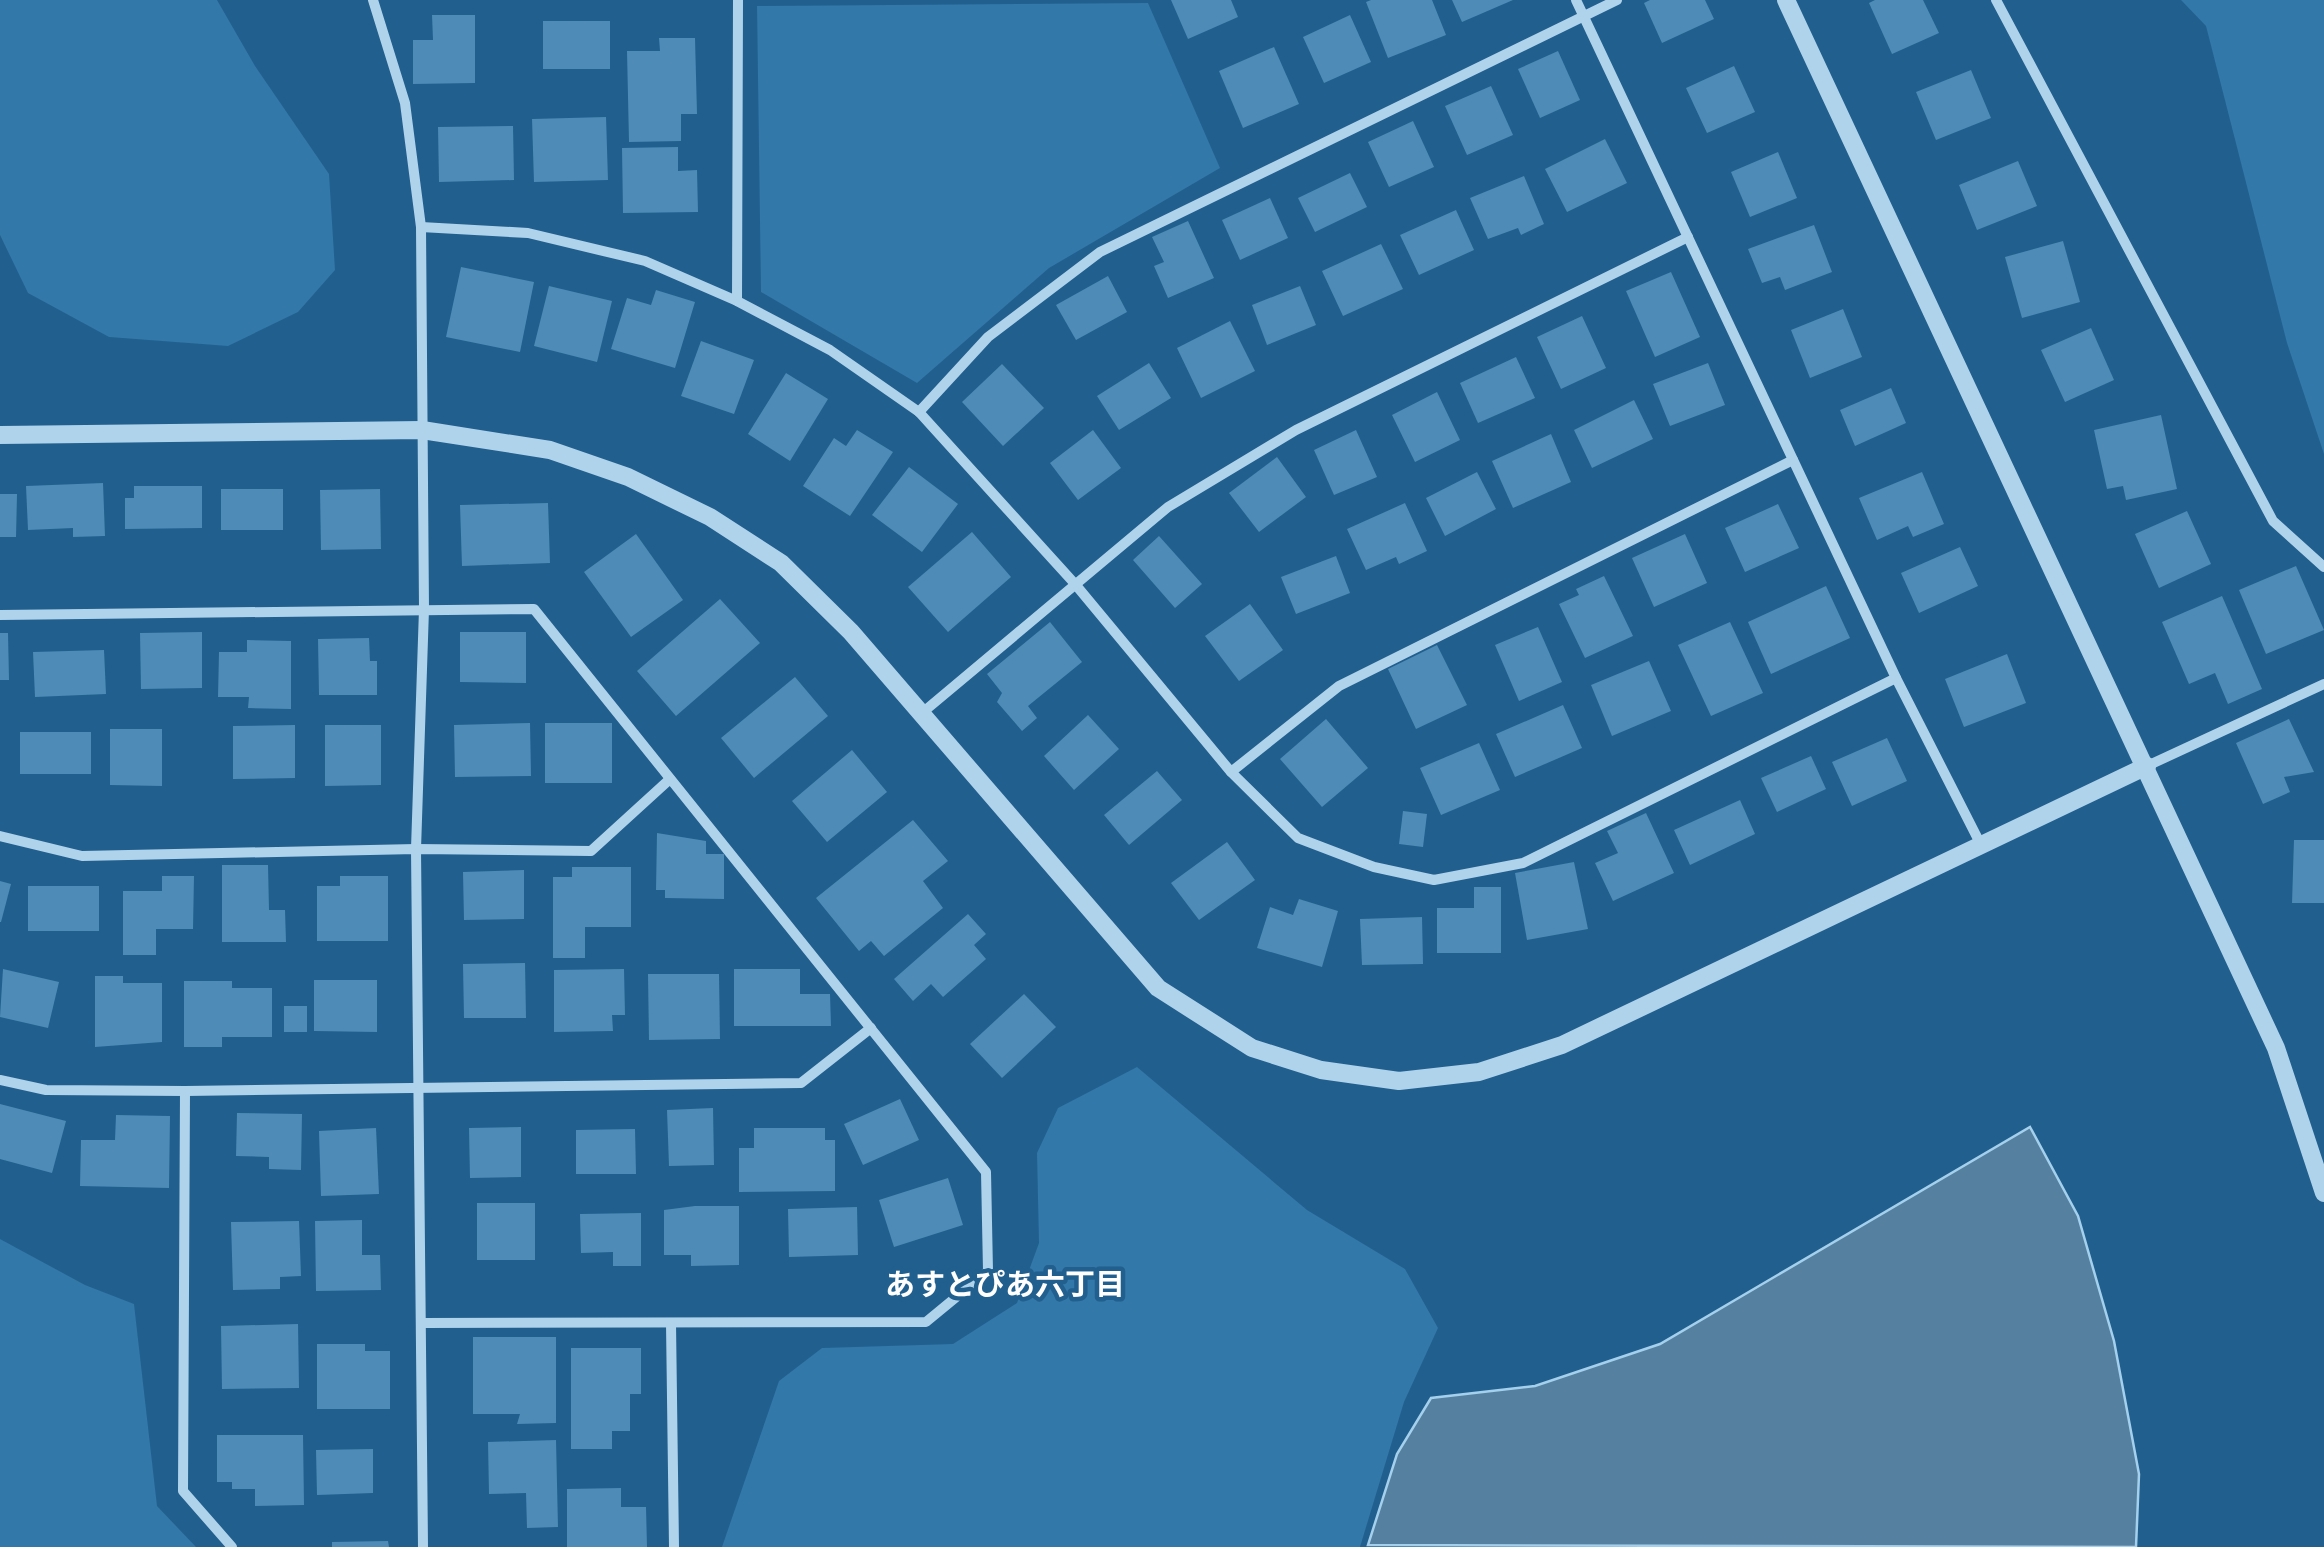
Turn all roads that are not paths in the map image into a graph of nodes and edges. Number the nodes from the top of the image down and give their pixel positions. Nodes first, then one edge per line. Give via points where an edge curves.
1 (373, 0) edge
2 (738, 0) edge
3 (1576, 0) edge
4 (1617, 0) edge
5 (1786, 0) edge
6 (1996, 0) edge
7 (1584, 16) junction
8 (421, 227) junction
9 (1688, 237) junction
10 (737, 301) junction
11 (919, 412) junction
12 (422, 430) junction
13 (0, 435) edge
14 (1794, 460) junction
15 (2324, 567) edge
16 (1075, 584) junction
17 (424, 608) junction
18 (0, 615) edge
19 (1896, 678) junction
20 (2321, 685) edge
21 (2324, 699) edge
22 (922, 714) junction
23 (2147, 766) junction
24 (1232, 772) junction
25 (670, 779) junction
26 (0, 836) edge
27 (1980, 843) junction
28 (416, 849) junction
29 (871, 1028) junction
30 (0, 1080) edge
31 (420, 1087) junction
32 (186, 1091) junction
33 (2324, 1193) edge
34 (423, 1323) junction
35 (670, 1323) junction
36 (232, 1547) edge
37 (423, 1547) edge
38 (674, 1547) edge

1 - 8 street via 405,103
2 - 10 street
3 - 7 street
4 - 7 street
5 - 23 street
6 - 15 street via 2273,521
7 - 9 street
7 - 11 street via 1100,252 988,336
8 - 10 street via 548,238 644,261
8 - 12 street
9 - 14 street
9 - 16 street via 1296,430 1168,507
10 - 11 street via 830,350
11 - 16 street
12 - 13 street
12 - 17 street
12 - 22 street via 550,450 710,517 781,564
14 - 19 street
14 - 24 street via 1339,686
16 - 22 street
16 - 24 street
17 - 18 street
17 - 25 street via 534,609
17 - 28 street
19 - 24 street via 1523,862 1434,880 1374,868 1298,838
19 - 27 street
20 - 21 street
20 - 23 street
22 - 27 street via 1158,988 1252,1048 1321,1070 1398,1081 1480,1072 1562,1045
23 - 27 street
23 - 33 street via 2276,1048
25 - 28 street via 592,851
25 - 29 street
26 - 28 street via 82,856
28 - 31 street
29 - 31 street via 801,1082
29 - 35 street via 986,1172 988,1271 926,1322
30 - 32 street via 46,1090
31 - 32 street
31 - 34 street
32 - 36 street via 182,1491
34 - 35 street
34 - 37 street
35 - 38 street

